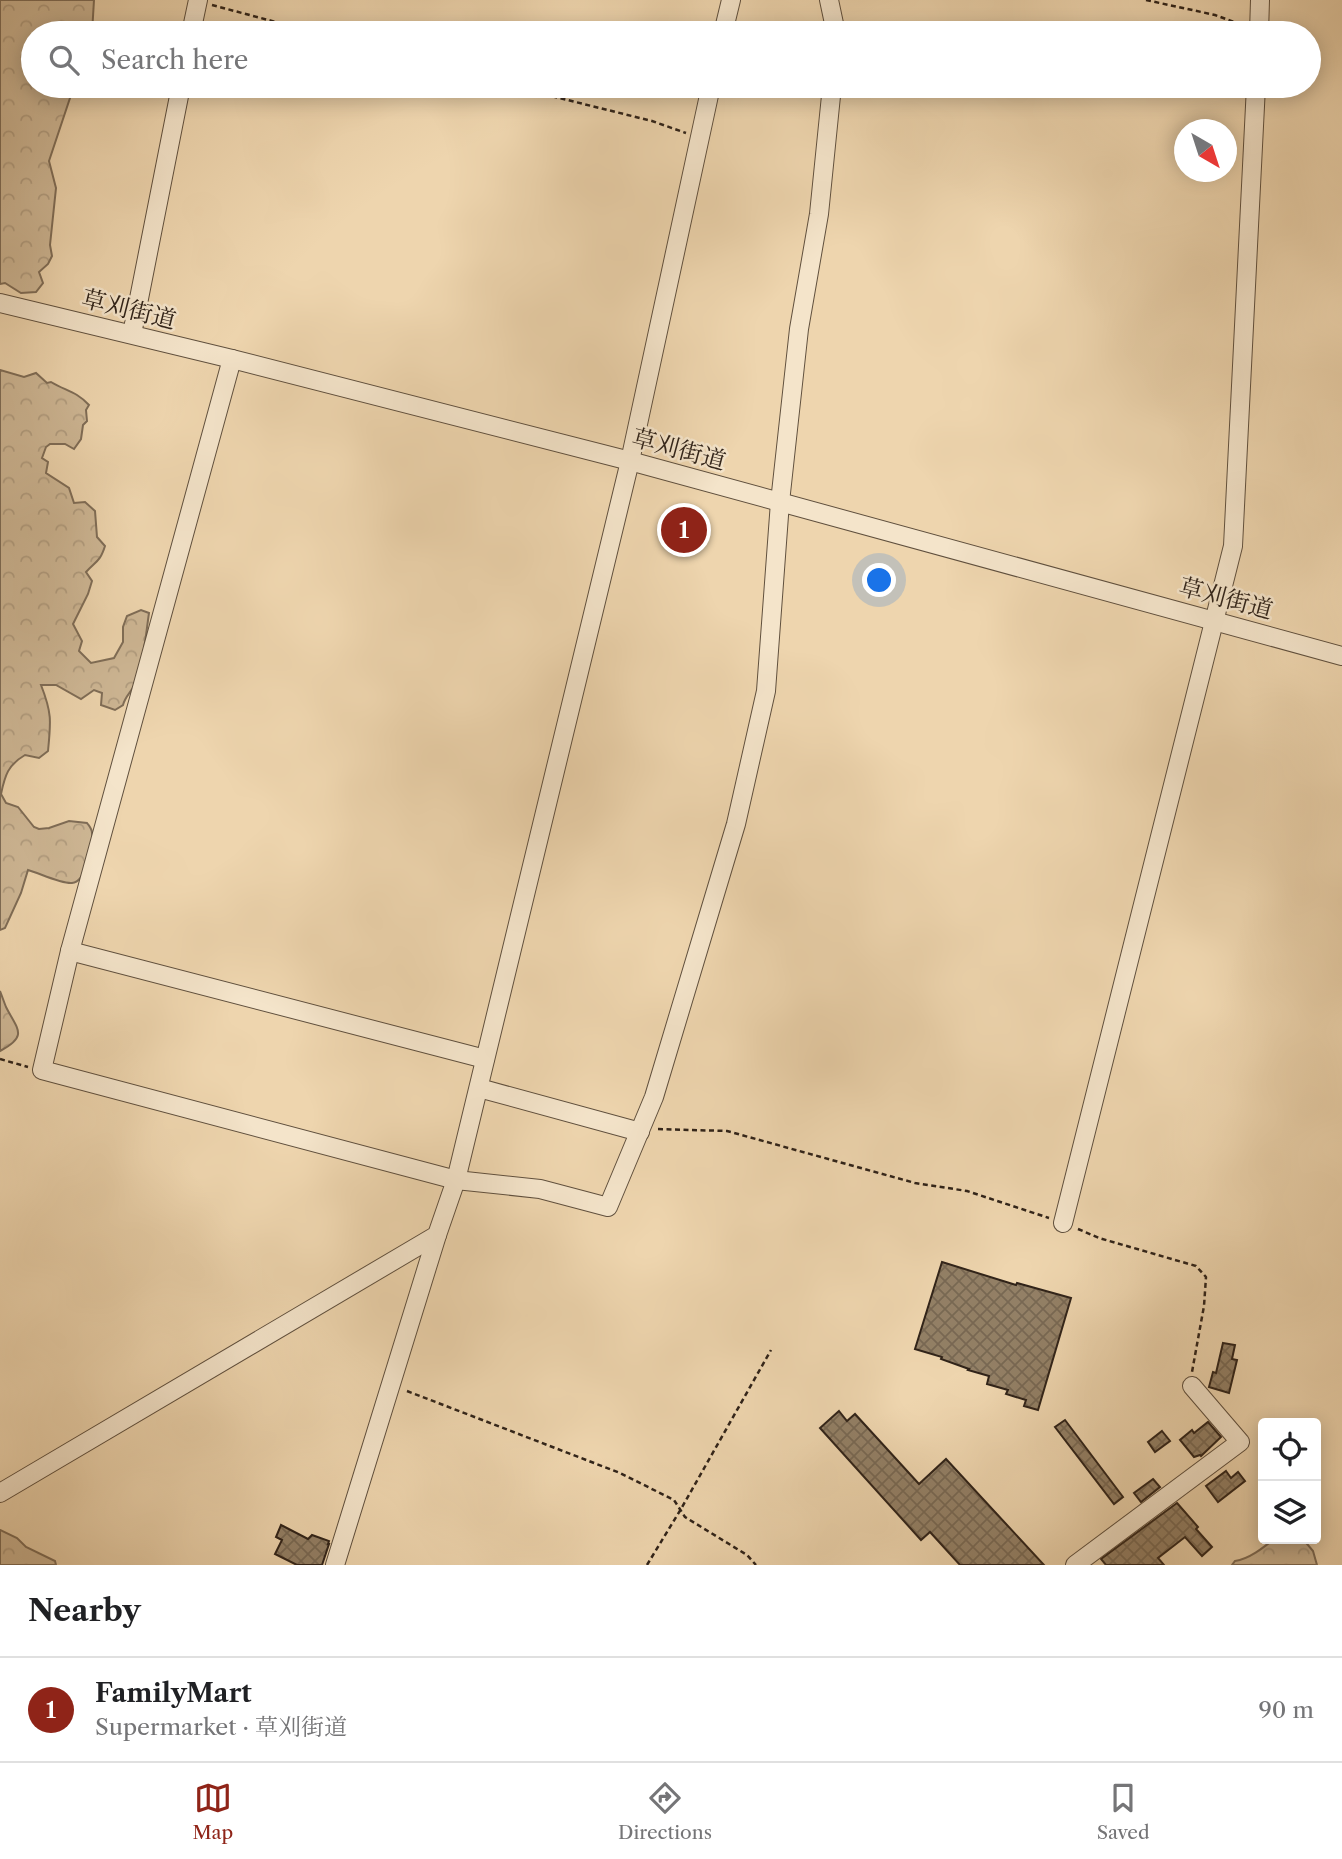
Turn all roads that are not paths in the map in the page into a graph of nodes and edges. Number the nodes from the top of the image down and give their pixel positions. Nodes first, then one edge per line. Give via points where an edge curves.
1 (731, 0) edge
2 (829, 0) edge
3 (1260, 0) edge
4 (197, 1) edge
5 (193, 21) edge
6 (726, 21) edge
7 (833, 21) edge
8 (1259, 21) edge
9 (179, 98) edge
10 (708, 98) edge
11 (831, 98) edge
12 (1255, 98) edge
13 (0, 303) edge
14 (132, 334) junction
15 (232, 359) junction
16 (631, 461) junction
17 (780, 502) junction
18 (1215, 620) junction
19 (1342, 656) edge
20 (70, 951) junction
21 (485, 1059) junction
22 (479, 1088) junction
23 (640, 1130) junction
24 (456, 1180) junction
25 (1063, 1223) road end
26 (437, 1235) junction
27 (1192, 1386) road end
28 (0, 1493) edge
29 (335, 1565) edge
30 (1075, 1565) edge

1 - 6 street
2 - 7 street
3 - 8 street
4 - 5 street
9 - 14 street
10 - 16 street
11 - 17 street
12 - 18 street via 1233,546
13 - 14 street, 草刈街道
14 - 15 street, 草刈街道
15 - 16 street, 草刈街道
15 - 20 street
16 - 17 street, 草刈街道
16 - 21 street
17 - 18 street, 草刈街道
17 - 23 street via 766,691 736,824
18 - 19 street, 草刈街道
18 - 25 street
20 - 21 street
20 - 24 street via 42,1070
21 - 22 street
22 - 23 street
22 - 24 street
23 - 24 street via 608,1208 540,1189
24 - 26 street
26 - 28 street
26 - 29 street
27 - 30 street via 1240,1442

